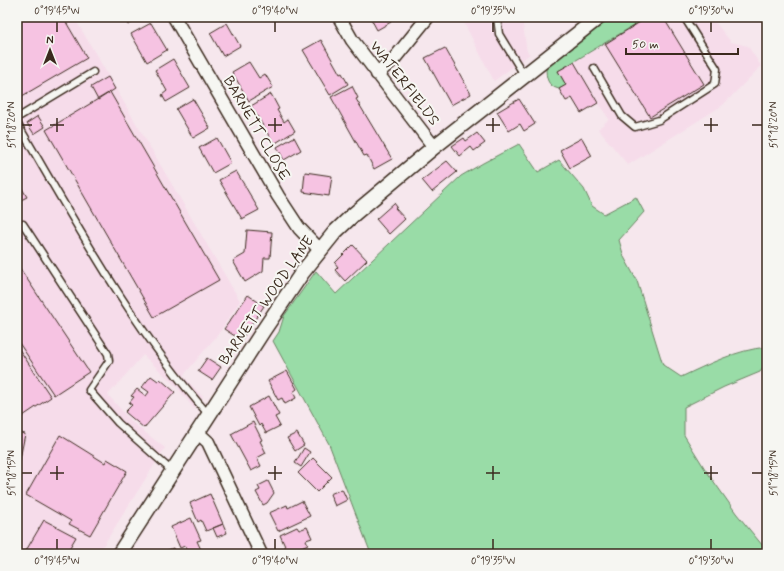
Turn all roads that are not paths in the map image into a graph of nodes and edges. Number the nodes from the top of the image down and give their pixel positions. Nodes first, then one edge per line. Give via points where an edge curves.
1 (174, 17) edge
2 (339, 17) edge
3 (428, 17) edge
4 (497, 17) edge
5 (599, 17) edge
6 (684, 17) edge
7 (594, 68) dead end
8 (93, 72) dead end
9 (377, 74) junction
10 (524, 75) junction
11 (17, 118) edge
12 (17, 123) edge
13 (434, 147) junction
14 (23, 224) dead end
15 (320, 250) junction
16 (89, 390) junction
17 (82, 393) dead end
18 (208, 414) junction
19 (197, 432) junction
20 (172, 470) junction
21 (118, 554) edge
22 (261, 554) edge

1 - 15 street, BARNETT CLOSE via 278,196 299,228
2 - 9 street, WATERFIELDS
3 - 9 street via 394,59
4 - 10 lane via 499,34
5 - 10 street, BARNETT WOOD LANE
6 - 7 lane via 717,69 715,84 659,120 635,127 622,116
8 - 11 lane
9 - 13 street, WATERFIELDS
10 - 13 street, BARNETT WOOD LANE
12 - 18 lane via 145,335
13 - 15 street, BARNETT WOOD LANE via 354,214
14 - 16 lane via 108,354 109,361
15 - 18 street, BARNETT WOOD LANE
16 - 17 lane
16 - 20 lane via 118,423
18 - 19 street, BARNETT WOOD LANE
19 - 20 street, BARNETT WOOD LANE
19 - 22 street via 208,442
20 - 21 street, BARNETT WOOD LANE

